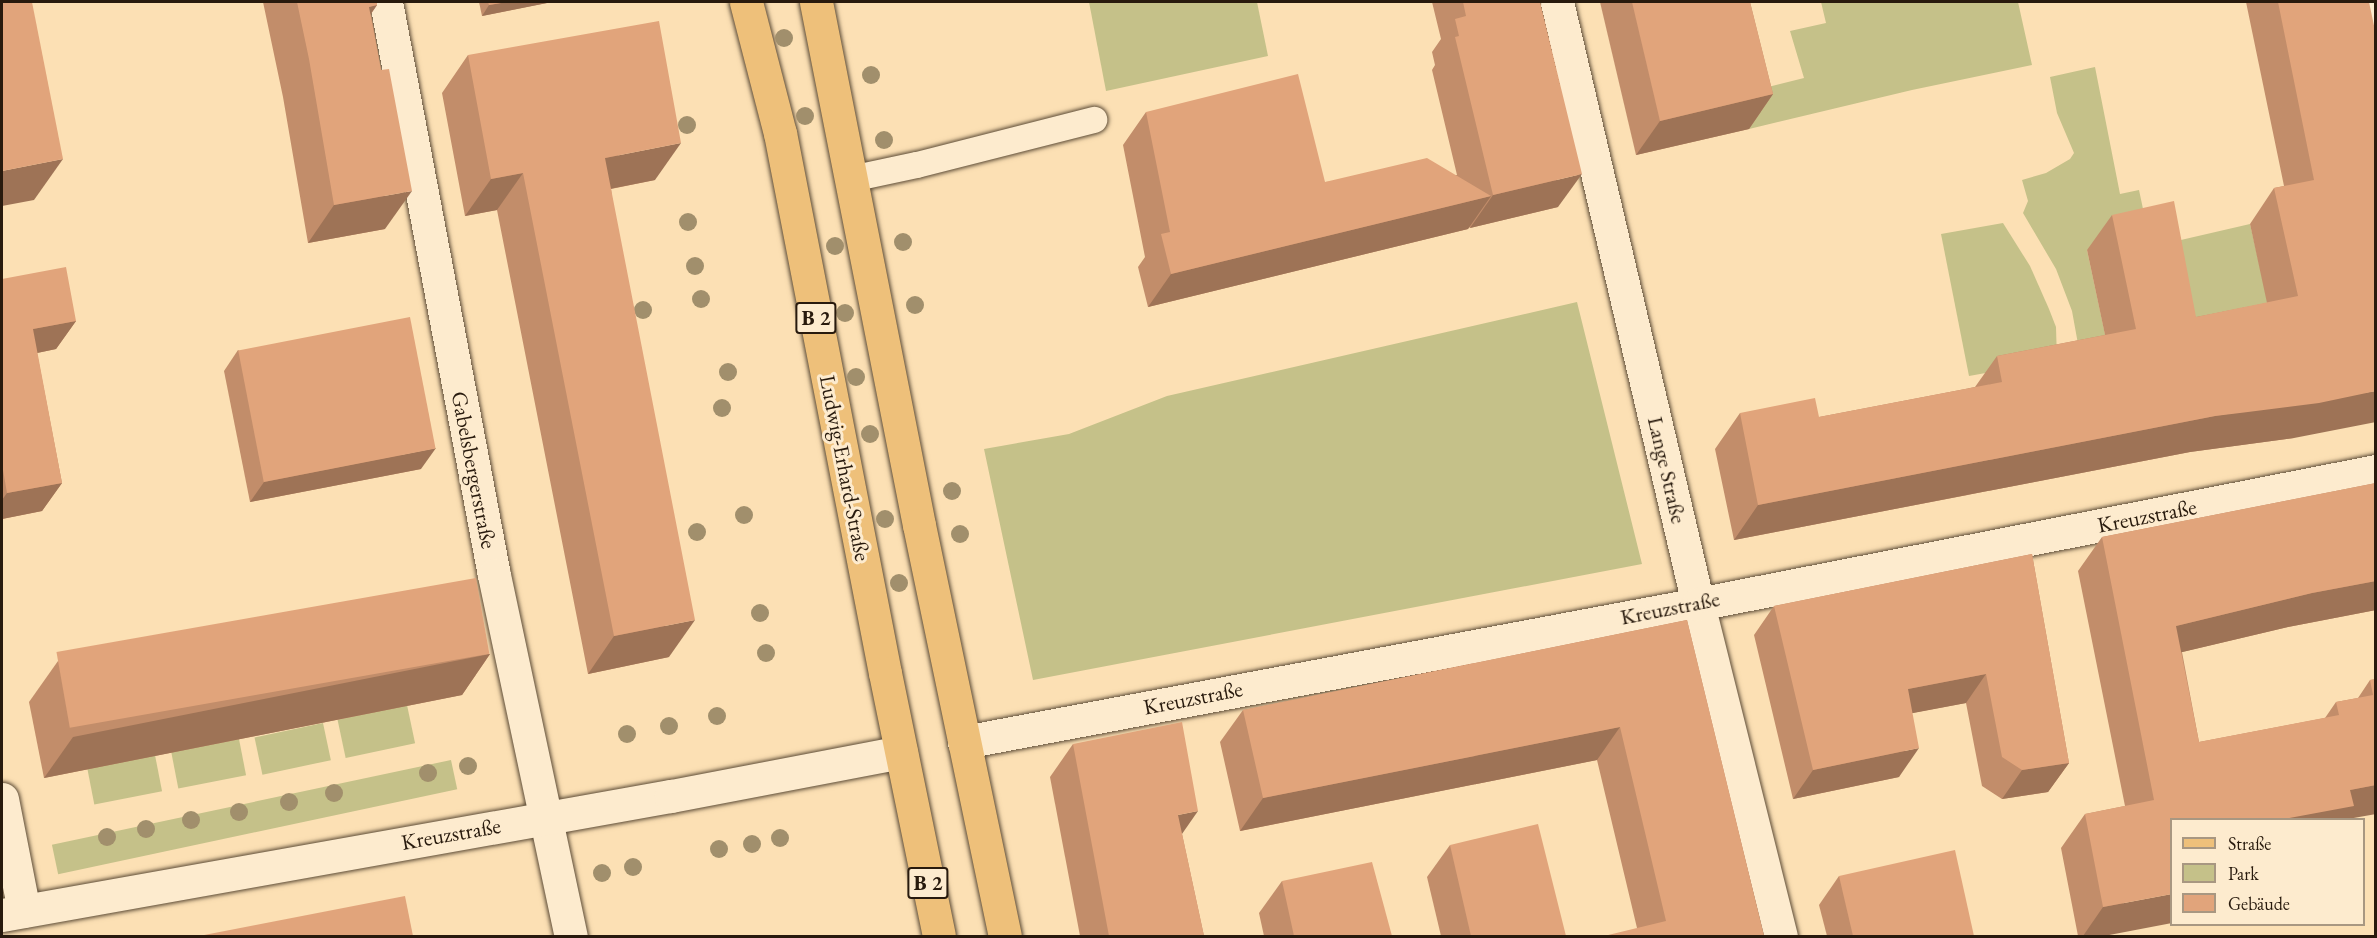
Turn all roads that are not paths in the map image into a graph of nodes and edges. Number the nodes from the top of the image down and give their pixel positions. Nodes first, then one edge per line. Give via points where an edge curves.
1 (386, 2) edge
2 (746, 2) edge
3 (816, 2) edge
4 (1557, 2) edge
5 (2370, 2) edge
6 (2376, 31) edge
7 (1094, 120) dead end
8 (851, 179) junction
9 (2376, 471) edge
10 (1698, 604) junction
11 (964, 742) junction
12 (901, 752) junction
13 (2, 799) edge
14 (545, 818) junction
15 (13, 913) edge
16 (571, 936) edge
17 (939, 936) edge
18 (1005, 936) edge
19 (1781, 936) edge

1 - 14 street, Gabelsbergerstraße via 494,574
2 - 12 main road, Ludwig-Erhard-Straße / B 2 via 780,133
3 - 8 main road
4 - 10 street, Lange Straße
5 - 6 street
7 - 8 lane
8 - 11 main road
9 - 10 street, Kreuzstraße
10 - 11 street, Kreuzstraße
10 - 19 street, Lange Straße
11 - 18 main road
12 - 14 street, Kreuzstraße
12 - 17 main road, Ludwig-Erhard-Straße / B 2
13 - 15 street
14 - 15 street, Kreuzstraße
14 - 16 street, Gabelsbergerstraße

